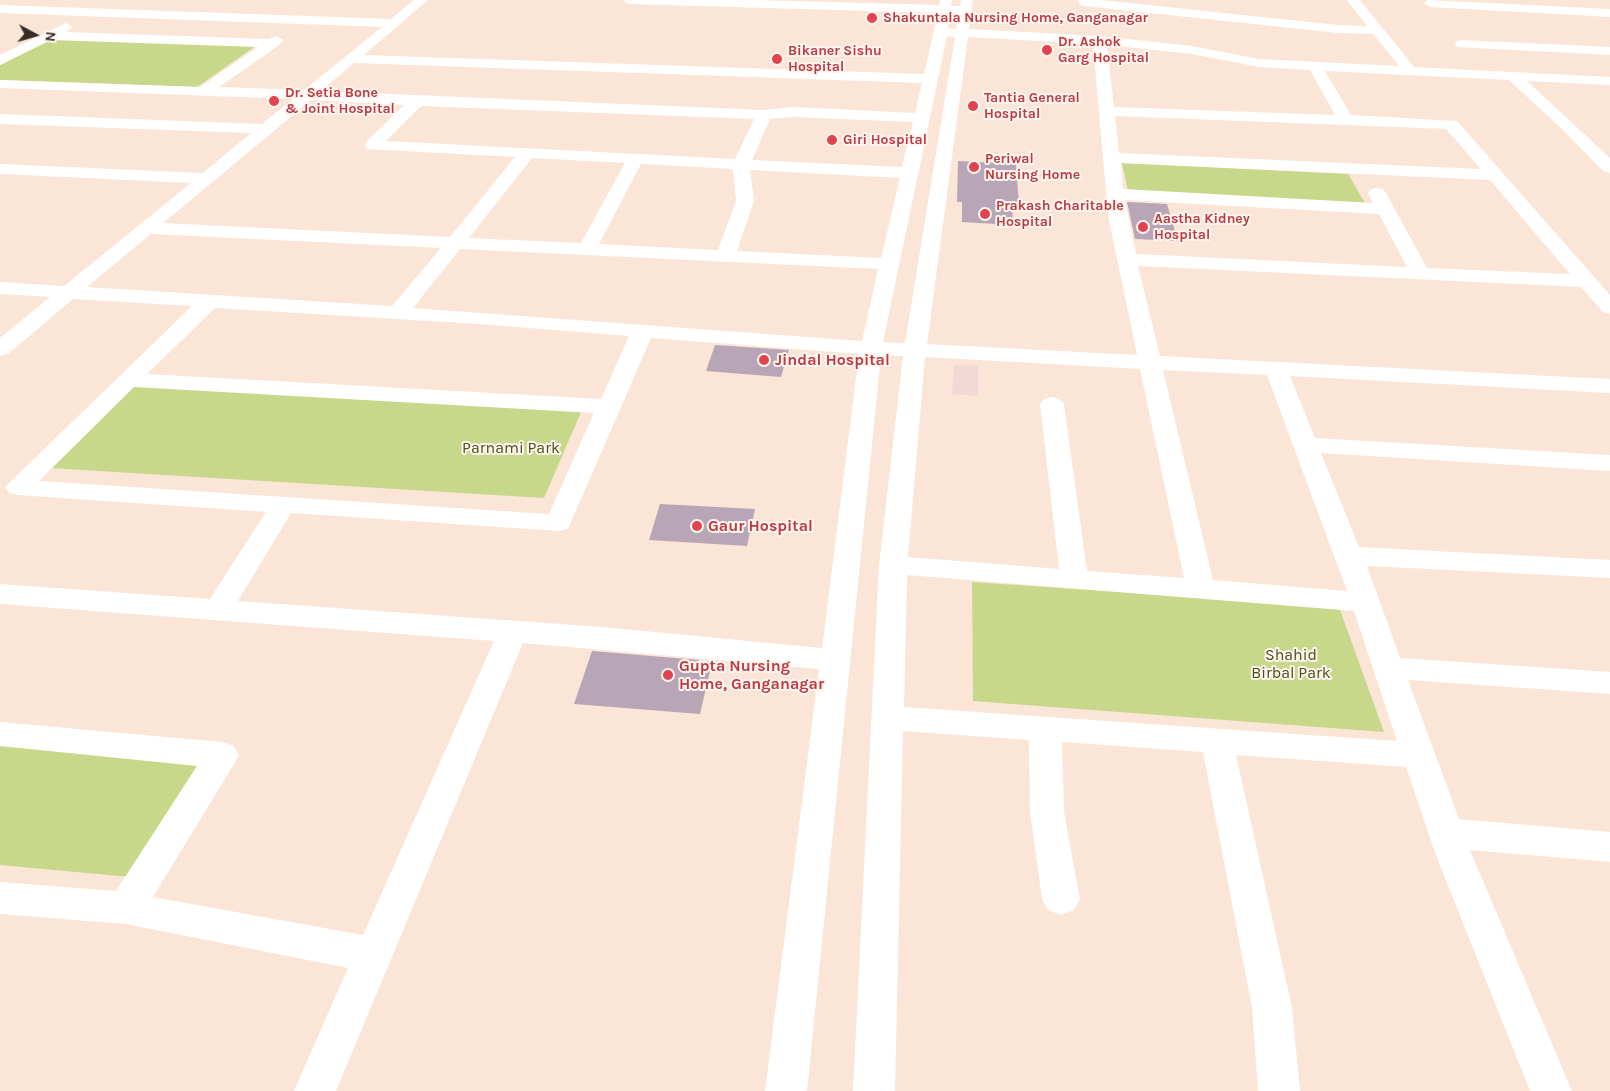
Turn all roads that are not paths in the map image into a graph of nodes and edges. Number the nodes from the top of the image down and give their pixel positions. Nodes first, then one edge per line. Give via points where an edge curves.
1 (422, 0) edge
2 (629, 0) edge
3 (839, 0) edge
4 (1189, 0) edge
5 (1353, 0) edge
6 (741, 2) edge
7 (1429, 2) edge
8 (1084, 4) edge
9 (1518, 4) edge
10 (1256, 7) dead end
11 (0, 9) edge
12 (17, 9) junction
13 (94, 12) junction
14 (955, 12) edge
15 (1610, 12) edge
16 (1195, 14) junction
17 (1440, 16) dead end
18 (0, 17) edge
19 (308, 20) junction
20 (1264, 21) junction
21 (1534, 21) dead end
22 (394, 23) junction
23 (1377, 30) junction
24 (1451, 30) dead end
25 (1547, 35) dead end
26 (49, 36) junction
27 (1092, 37) junction
28 (273, 43) junction
29 (1462, 44) junction
30 (1560, 48) junction
31 (1610, 51) edge
32 (349, 59) junction
33 (0, 61) edge
34 (1316, 67) junction
35 (1411, 72) junction
36 (1488, 76) junction
37 (1514, 77) junction
38 (930, 79) junction
39 (1598, 80) edge
40 (0, 84) edge
41 (204, 91) junction
42 (1610, 92) edge
43 (307, 94) junction
44 (417, 101) junction
45 (1106, 111) junction
46 (764, 115) junction
47 (922, 118) junction
48 (0, 119) edge
49 (1346, 120) junction
50 (266, 129) junction
51 (528, 152) junction
52 (636, 158) junction
53 (1111, 158) junction
54 (741, 164) junction
55 (1610, 168) edge
56 (1363, 169) junction
57 (0, 170) edge
58 (910, 172) junction
59 (1495, 175) junction
60 (207, 178) junction
61 (1114, 194) junction
62 (1386, 209) junction
63 (147, 228) junction
64 (456, 243) junction
65 (587, 249) junction
66 (725, 256) junction
67 (1128, 260) junction
68 (890, 264) junction
69 (1420, 273) junction
70 (1586, 281) junction
71 (0, 288) edge
72 (68, 292) junction
73 (210, 301) junction
74 (1610, 308) edge
75 (398, 313) junction
76 (643, 330) junction
77 (871, 348) junction
78 (0, 349) edge
79 (915, 350) junction
80 (1150, 362) junction
81 (1276, 369) junction
82 (129, 380) junction
83 (1610, 386) edge
84 (1052, 404) dead end
85 (609, 407) junction
86 (1305, 445) junction
87 (1605, 469) edge
88 (284, 504) junction
89 (1349, 556) junction
90 (893, 565) junction
91 (1610, 570) edge
92 (1074, 580) junction
93 (1201, 590) junction
94 (0, 594) edge
95 (1365, 602) junction
96 (218, 610) junction
97 (514, 632) junction
98 (835, 660) junction
99 (1389, 668) junction
100 (1610, 682) edge
101 (888, 718) junction
102 (1044, 728) junction
103 (0, 734) edge
104 (1217, 741) junction
105 (1420, 756) junction
106 (1446, 833) junction
107 (1610, 847) edge
108 (0, 898) edge
109 (1061, 899) dead end
110 (126, 908) junction
111 (374, 955) junction
112 (315, 1091) edge
113 (786, 1091) edge
114 (874, 1091) edge
115 (1279, 1091) edge
116 (1551, 1091) edge

1 - 22 street
2 - 6 street
3 - 14 street
4 - 16 street
5 - 23 street
6 - 14 street
7 - 9 street
7 - 17 street
8 - 16 street
9 - 15 street
9 - 21 street
10 - 20 street
11 - 12 street
12 - 13 street
12 - 18 street
13 - 19 street
13 - 26 street
14 - 27 street
14 - 38 street
14 - 79 street
16 - 20 street
19 - 22 street
19 - 28 street
20 - 23 street
22 - 32 street
23 - 35 street
24 - 29 street
25 - 30 street
26 - 28 street
26 - 33 street
27 - 34 street via 1192,50 1259,64
27 - 45 street
28 - 41 street
29 - 30 street
29 - 36 street
30 - 31 street
30 - 39 street via 1574,64
32 - 38 street
32 - 43 street
34 - 35 street
34 - 49 street
35 - 36 street
36 - 37 street
37 - 39 street
37 - 55 street
38 - 47 street
39 - 42 street
40 - 41 street
41 - 43 street
43 - 44 street
43 - 50 street
44 - 46 street
44 - 51 street via 373,144
45 - 49 street
45 - 53 street
46 - 47 street via 792,112
46 - 54 street
47 - 58 street
48 - 50 street
49 - 59 street via 1451,124
50 - 60 street
51 - 52 street
51 - 64 street
52 - 54 street
52 - 65 street
53 - 56 street
53 - 61 street
54 - 58 street
54 - 66 street via 745,201
56 - 59 street
56 - 62 street
57 - 60 street
58 - 68 street
59 - 70 street
60 - 63 street
61 - 62 street
61 - 67 street
62 - 69 street
63 - 64 street
63 - 72 street
64 - 65 street
64 - 75 street
65 - 66 street
66 - 68 street
67 - 69 street
67 - 80 street
68 - 77 street
69 - 70 street
70 - 74 street
71 - 72 street
72 - 73 street
72 - 78 street
73 - 75 street
73 - 82 street
75 - 76 street
76 - 77 street
76 - 85 street
77 - 79 street
77 - 98 street
79 - 80 street
79 - 90 street
80 - 81 street
80 - 93 street
81 - 83 street
81 - 86 street
82 - 85 street
82 - 88 street via 18,487
84 - 92 street
85 - 88 street via 558,523
86 - 87 street
86 - 89 street
88 - 96 street
89 - 91 street
89 - 95 street
90 - 92 street
90 - 101 street
92 - 93 street
93 - 95 street
94 - 96 street
95 - 99 street
96 - 97 street
97 - 98 street
97 - 111 street
98 - 113 street
99 - 100 street
99 - 105 street
101 - 102 street
101 - 114 street
102 - 104 street
102 - 109 street via 1047,812
103 - 110 street via 222,755
104 - 105 street
104 - 115 street via 1272,1008
105 - 106 street
106 - 107 street
106 - 116 street
108 - 110 street
110 - 111 street
111 - 112 street

